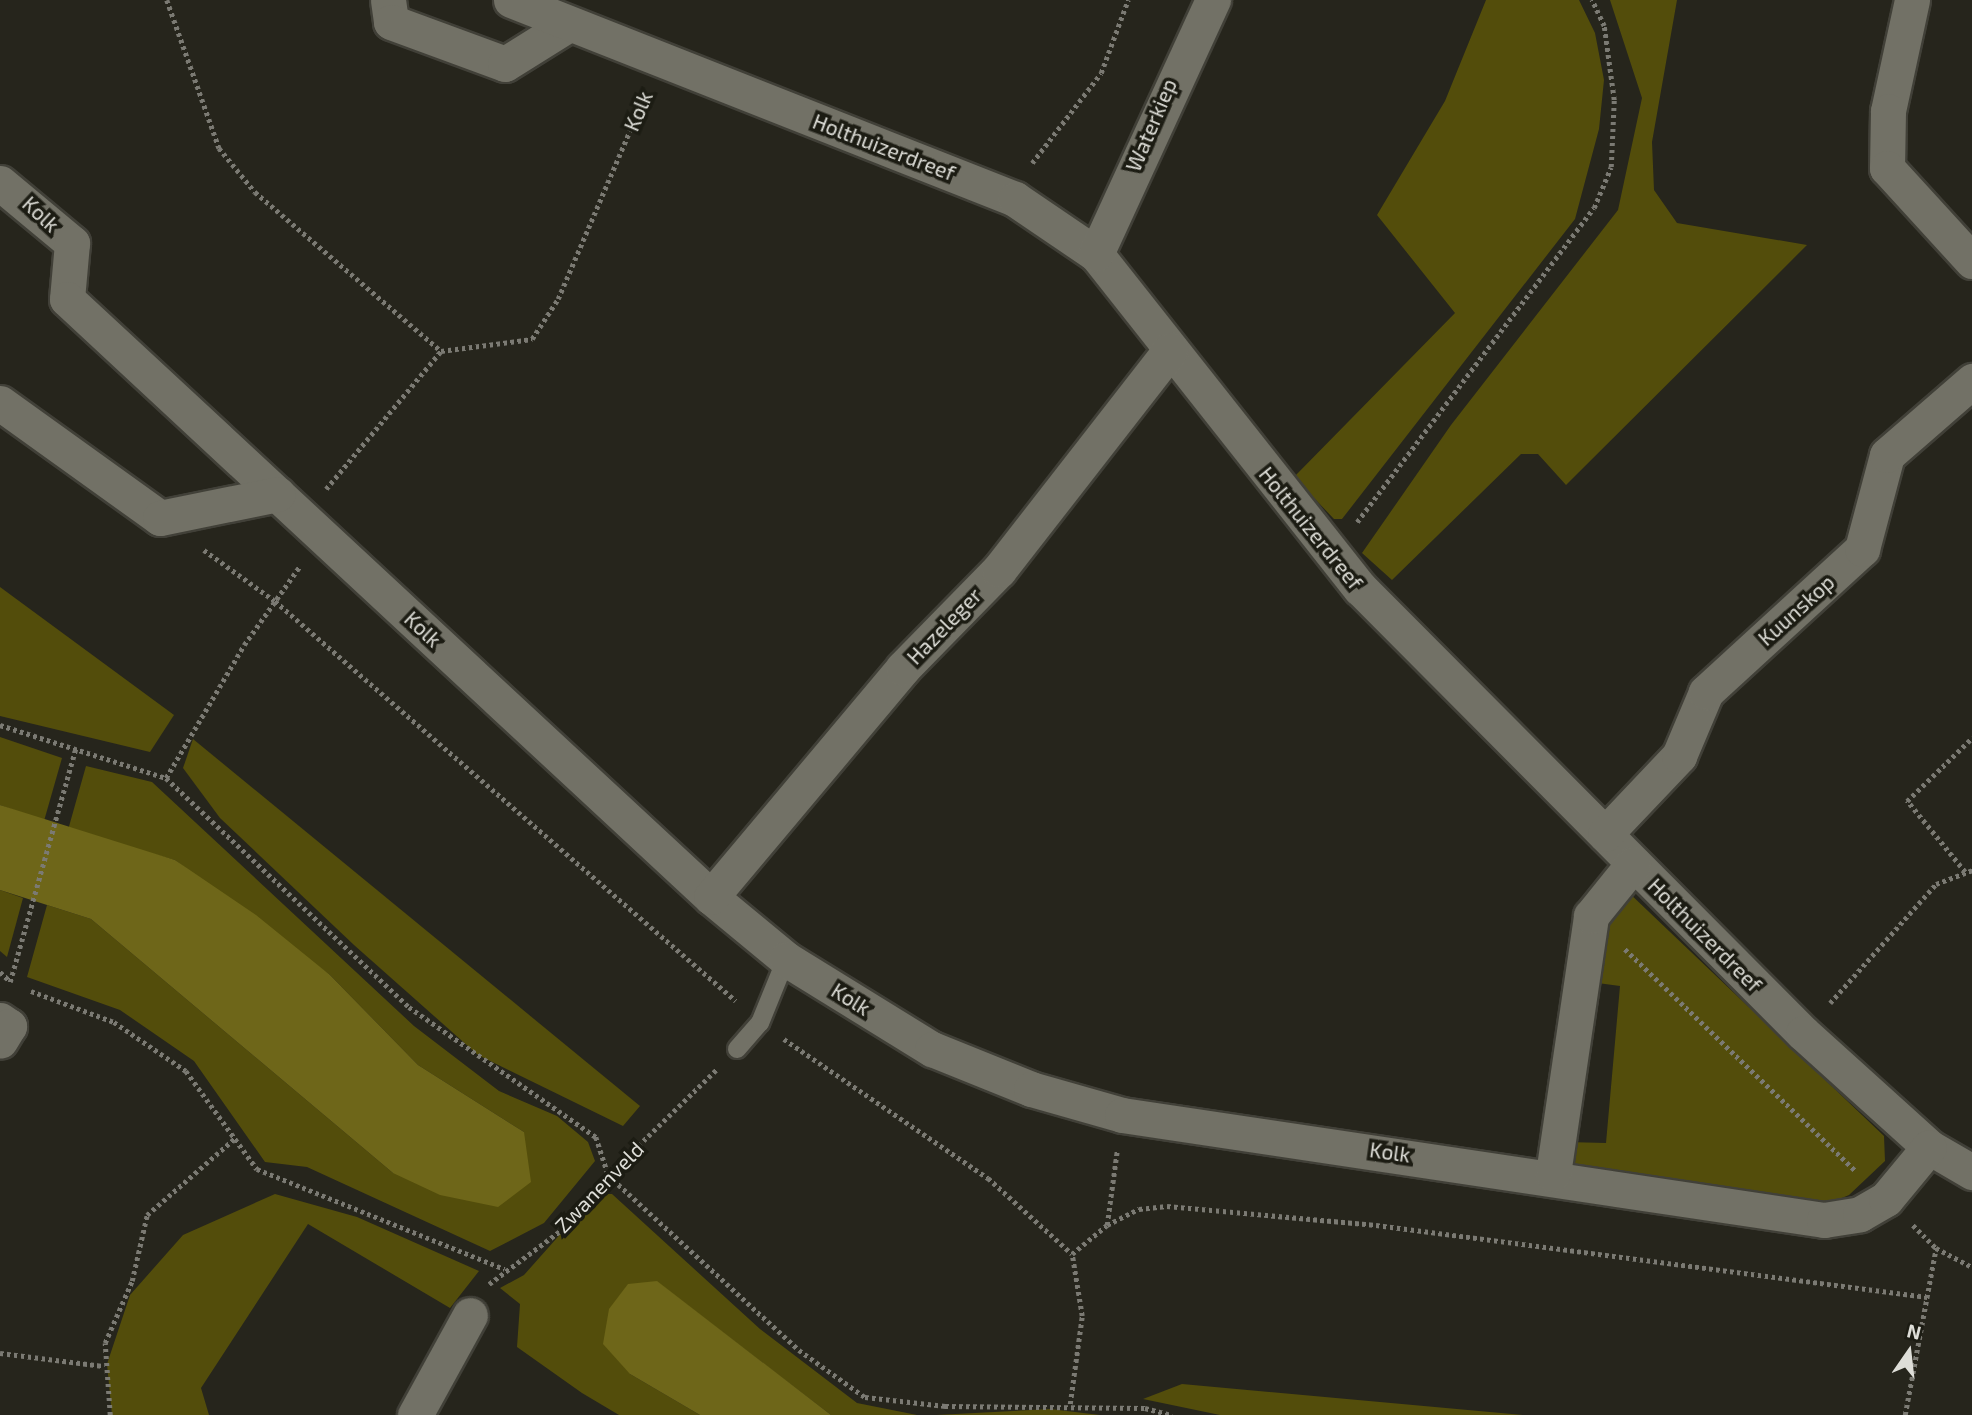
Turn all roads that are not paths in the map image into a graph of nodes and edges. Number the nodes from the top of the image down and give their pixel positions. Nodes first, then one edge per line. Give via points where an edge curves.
1 (388, 0) edge
2 (511, 0) edge
3 (1213, 0) edge
4 (1912, 0) edge
5 (569, 24) junction
6 (0, 183) edge
7 (1096, 254) junction
8 (1972, 261) edge
9 (1170, 350) junction
10 (1972, 381) edge
11 (0, 403) edge
12 (301, 515) junction
13 (1605, 834) junction
14 (1633, 864) junction
15 (711, 897) junction
16 (786, 959) junction
17 (0, 1020) edge
18 (0, 1041) edge
19 (737, 1049) road end
20 (1929, 1147) junction
21 (1972, 1172) edge
22 (1553, 1174) junction
23 (470, 1315) road end
24 (415, 1415) edge

1 - 5 street via 391,22 505,64
2 - 5 street, Holthuizerdreef
3 - 7 street, Waterkiep via 1178,63
4 - 8 street via 1888,111 1887,168
5 - 7 street, Holthuizerdreef via 1016,199
6 - 12 street, Kolk via 72,243 66,299
7 - 9 street, Holthuizerdreef
9 - 13 street, Holthuizerdreef via 1331,556
9 - 15 street, Hazeleger via 999,570 903,668
10 - 13 street, Kuunskop via 1887,455 1862,549 1706,692 1679,756
11 - 12 street via 156,515
12 - 15 street, Kolk
13 - 14 street, Holthuizerdreef
14 - 20 street, Holthuizerdreef via 1803,1033
14 - 22 street via 1591,916
15 - 16 street, Kolk
16 - 19 lane via 761,1023
16 - 22 street, Kolk via 932,1049 1031,1089 1122,1115
17 - 18 street via 9,1026
20 - 21 street, Holthuizerdreef
20 - 22 street, Kolk via 1886,1199 1860,1214 1824,1220
23 - 24 street

